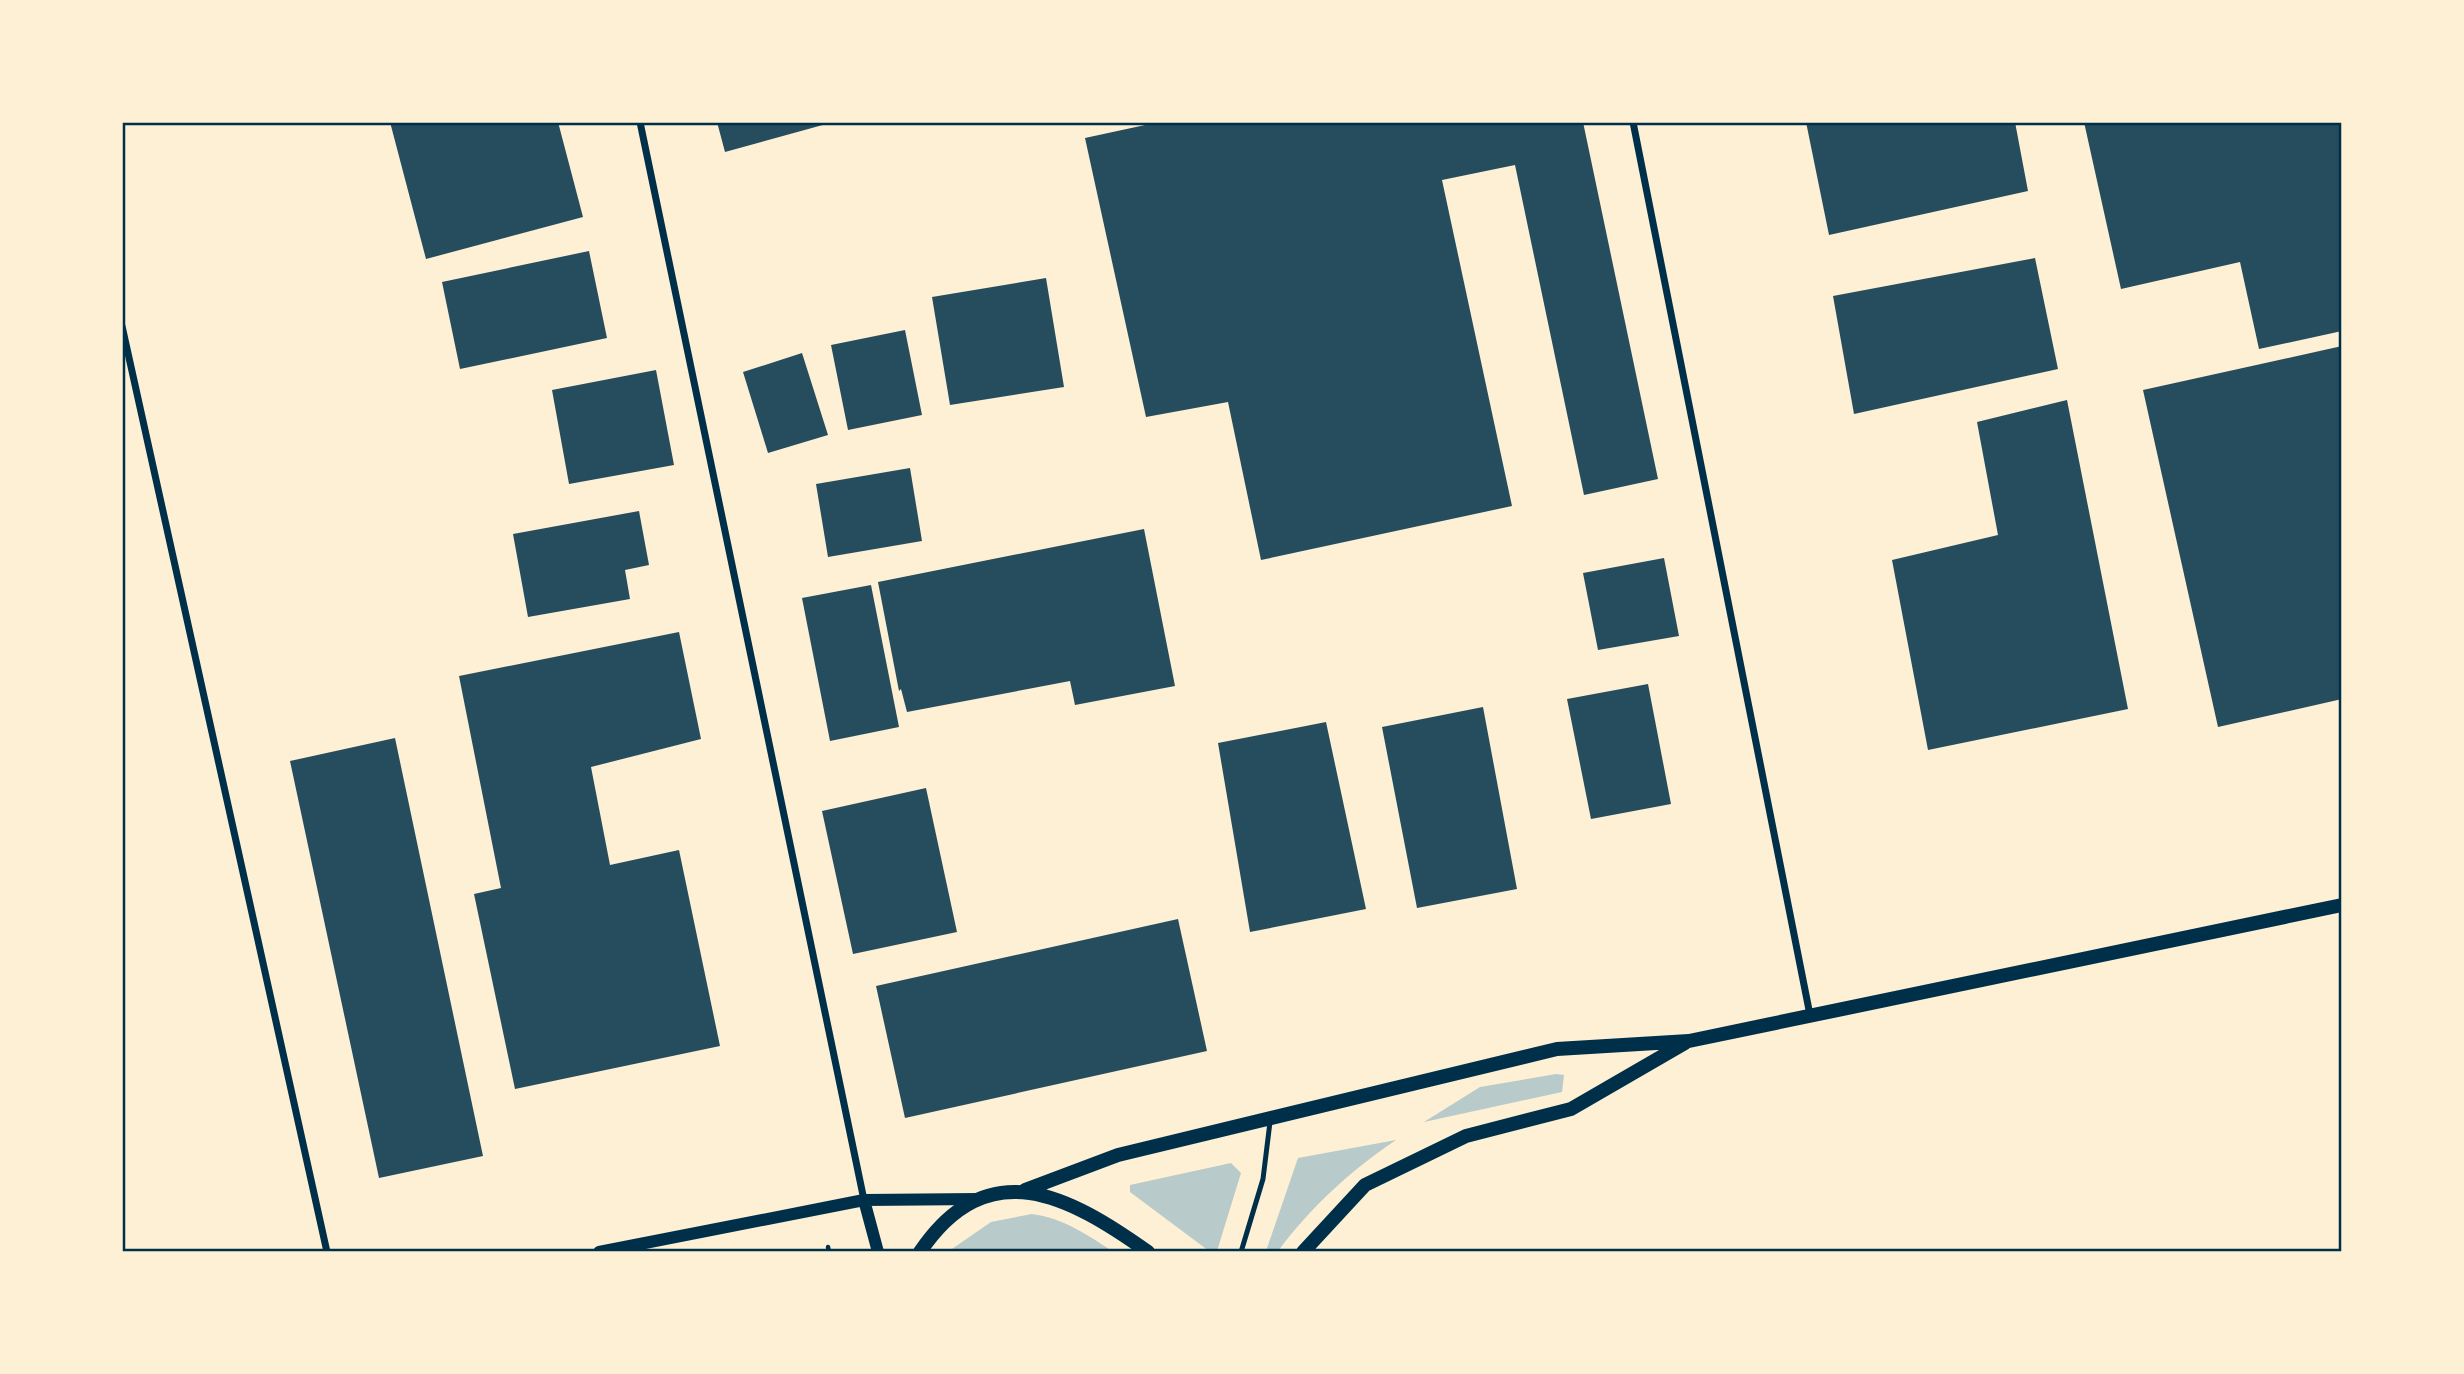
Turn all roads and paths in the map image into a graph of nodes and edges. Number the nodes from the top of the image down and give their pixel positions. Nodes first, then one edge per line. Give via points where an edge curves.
1 (640, 122) edge
2 (1633, 122) edge
3 (122, 326) edge
4 (2342, 905) edge
5 (1810, 1015) junction
6 (1689, 1041) junction
7 (1270, 1118) junction
8 (1025, 1190) junction
9 (979, 1199) junction
10 (864, 1200) junction
11 (327, 1251) edge
12 (599, 1251) edge
13 (878, 1251) edge
14 (920, 1251) edge
15 (1147, 1251) edge
16 (1241, 1251) edge
17 (1303, 1251) edge

1 - 10 street
2 - 5 street
3 - 11 street
4 - 5 main road
5 - 6 main road
6 - 7 main road via 1557,1049
6 - 17 main road via 1571,1109 1466,1136 1365,1185
7 - 8 main road via 1118,1155
7 - 16 lane via 1263,1178
8 - 9 main road
8 - 15 main road via 1067,1202
9 - 10 street
9 - 14 main road via 938,1227
10 - 12 street
10 - 13 street

